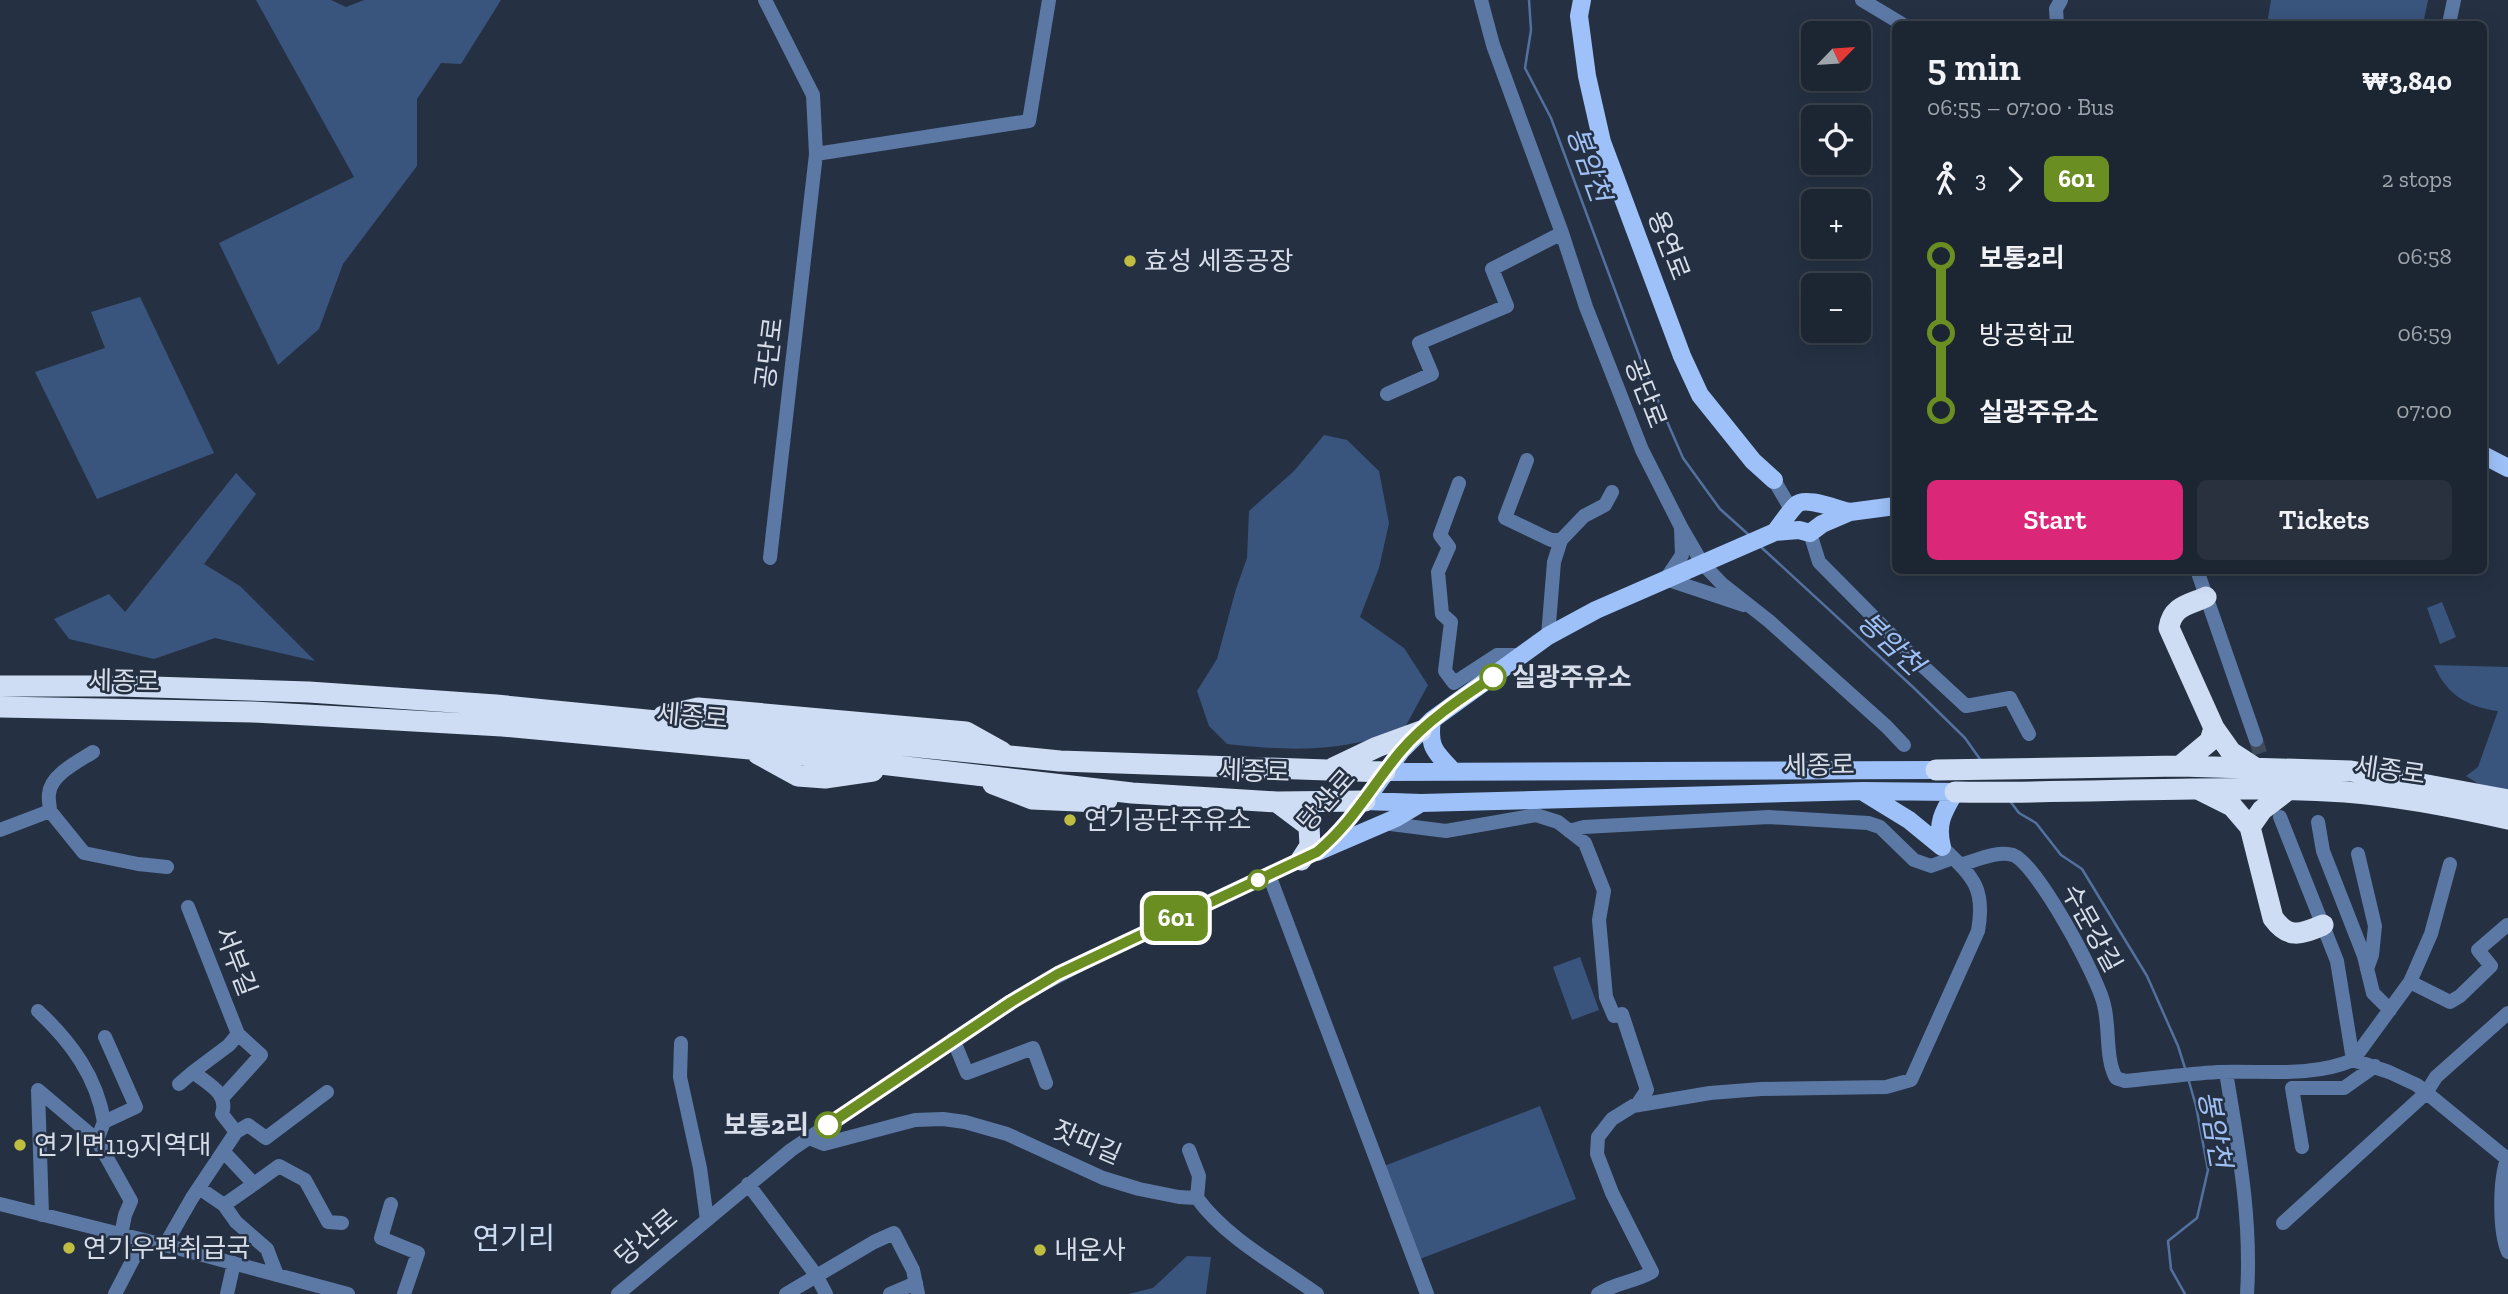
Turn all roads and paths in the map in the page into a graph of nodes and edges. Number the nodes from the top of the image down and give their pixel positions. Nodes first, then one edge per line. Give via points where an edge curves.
1 (765, 0) edge
2 (1049, 0) edge
3 (1482, 0) edge
4 (1582, 0) edge
5 (1862, 0) edge
6 (2061, 0) edge
7 (2454, 0) edge
8 (1897, 21) edge
9 (2057, 21) edge
10 (2450, 21) edge
11 (816, 154) junction
12 (1562, 233) junction
13 (1387, 394) dead end
14 (2487, 457) edge
15 (1527, 460) dead end
16 (2508, 468) edge
17 (1774, 480) joint
18 (1459, 483) dead end
19 (1612, 492) dead end
20 (1805, 506) junction
21 (1892, 506) edge
22 (1850, 512) junction
23 (1681, 527) junction
24 (1810, 529) junction
25 (1775, 532) junction
26 (1561, 540) junction
27 (770, 558) dead end
28 (1706, 561) junction
29 (2198, 574) edge
30 (1666, 579) junction
31 (2206, 597) junction
32 (1749, 606) junction
33 (1548, 636) junction
34 (1524, 655) junction
35 (0, 686) edge
36 (0, 707) edge
37 (1426, 725) junction
38 (2214, 728) junction
39 (2029, 734) dead end
40 (2256, 740) tunnel mouth
41 (1904, 745) dead end
42 (93, 752) dead end
43 (2180, 766) junction
44 (2254, 767) junction
45 (1936, 770) joint
46 (1328, 771) junction
47 (1453, 771) junction
48 (1385, 772) junction
49 (2199, 789) junction
50 (2288, 790) junction
51 (1863, 792) junction
52 (1955, 792) junction
53 (2508, 800) edge
54 (1365, 801) junction
55 (1277, 802) junction
56 (1422, 803) junction
57 (50, 811) junction
58 (2280, 817) dead end
59 (2508, 819) edge
60 (2318, 822) dead end
61 (1382, 823) junction
62 (2250, 827) junction
63 (0, 830) edge
64 (1569, 831) junction
65 (2358, 854) dead end
66 (1309, 856) junction
67 (1952, 857) junction
68 (2449, 864) dead end
69 (167, 867) dead end
70 (1269, 875) junction
71 (188, 907) dead end
72 (2348, 917) junction
73 (2323, 925) junction
74 (2507, 925) edge
75 (2367, 970) junction
76 (2410, 982) junction
77 (2390, 1010) junction
78 (38, 1011) dead end
79 (2508, 1013) edge
80 (238, 1034) junction
81 (105, 1037) dead end
82 (953, 1040) junction
83 (681, 1043) dead end
84 (2353, 1060) junction
85 (2375, 1066) junction
86 (193, 1072) junction
87 (2223, 1072) junction
88 (178, 1083) dead end
89 (1046, 1083) dead end
90 (327, 1092) dead end
91 (2426, 1093) junction
92 (223, 1097) junction
93 (1637, 1105) junction
94 (104, 1122) junction
95 (236, 1132) junction
96 (809, 1138) junction
97 (97, 1140) junction
98 (2302, 1147) dead end
99 (1189, 1150) dead end
100 (223, 1151) junction
101 (2507, 1158) edge
102 (254, 1184) junction
103 (748, 1184) junction
104 (199, 1188) junction
105 (1197, 1198) junction
106 (0, 1204) edge
107 (391, 1204) dead end
108 (224, 1205) junction
109 (42, 1214) junction
110 (707, 1220) junction
111 (342, 1223) dead end
112 (2283, 1223) dead end
113 (121, 1235) junction
114 (143, 1240) junction
115 (165, 1245) junction
116 (2508, 1252) edge
117 (234, 1263) junction
118 (277, 1275) junction
119 (816, 1275) junction
120 (917, 1288) edge
121 (344, 1293) edge
122 (114, 1294) edge
123 (227, 1294) edge
124 (404, 1294) edge
125 (618, 1294) edge
126 (786, 1294) edge
127 (826, 1294) edge
128 (890, 1294) edge
129 (1317, 1294) edge
130 (1427, 1294) edge
131 (1598, 1294) edge
132 (2247, 1294) edge

1 - 11 street, 공단로 via 813,95
2 - 11 street via 1029,121
3 - 12 street, 공단로 via 1493,45
4 - 17 main road, 용연로 via 1587,76 1602,142 1682,356 1700,395
5 - 8 street
6 - 9 street
7 - 10 street
11 - 27 street, 공단로
12 - 13 street via 1492,270 1507,306 1419,343 1432,374
12 - 23 street, 공단로 via 1642,450
14 - 16 main road
15 - 26 street via 1505,517 1551,540
17 - 20 street
18 - 34 street, 당산로 via 1440,535 1449,547 1438,572 1442,614 1451,622 1445,671 1454,683 1497,656
19 - 26 street via 1605,505 1584,516
20 - 22 main road
20 - 24 main road via 1792,522
20 - 24 main road via 1824,513
20 - 25 main road
21 - 22 main road
22 - 24 main road
23 - 28 street, 공단로
23 - 30 street via 1682,555
24 - 25 main road
24 - 39 street via 1819,562 1922,665 1966,706 2010,698
25 - 28 main road, 당산로
26 - 33 street via 1554,562
28 - 30 main road, 당산로
28 - 32 street, 공단로 via 1722,584
29 - 31 street
30 - 32 street
30 - 33 main road, 당산로
31 - 38 highway via 2177,610 2169,628
31 - 40 street
32 - 41 street, 공단로
33 - 34 main road, 당산로
34 - 37 main road, 당산로
35 - 46 highway, 세종로 via 309,692 496,705 1010,756
36 - 55 highway, 세종로 via 253,712 502,726 1132,793
37 - 46 highway
37 - 47 main road via 1432,747
37 - 48 main road, 당산로
38 - 43 highway via 2203,749
38 - 44 highway via 2231,751
42 - 57 street via 54,781 48,791
43 - 44 highway, 세종로
43 - 45 highway, 세종로
44 - 53 highway, 세종로 via 2351,771
45 - 47 main road, 세종로
46 - 48 highway, 세종로
47 - 48 main road, 세종로
48 - 54 main road, 당산로
49 - 50 highway, 세종로
49 - 52 highway, 세종로
49 - 62 highway via 2232,806
50 - 59 highway, 세종로 via 2348,792
50 - 62 highway via 2262,810
51 - 52 main road, 세종로
51 - 56 main road, 세종로
51 - 67 main road via 1909,820
52 - 67 main road via 1938,834
54 - 55 highway, 세종로
54 - 56 main road, 세종로
54 - 66 street, 당산로 via 1347,824
55 - 66 highway via 1309,826
56 - 61 main road
57 - 63 street
57 - 69 street via 84,853
58 - 73 street
60 - 72 street via 2323,850
61 - 64 street via 1446,831 1536,815
61 - 66 main road
62 - 73 highway via 2273,918 2280,928 2301,933
64 - 67 street, 수문강길 via 1769,817 1868,823 1880,827 1914,860 1931,866
64 - 93 street via 1585,843 1604,891 1599,920 1606,997 1614,1016 1622,1014 1647,1090
65 - 75 street via 2375,926
66 - 70 street, 당산로
67 - 87 street, 수문강길 via 2003,854 2015,856 2026,866 2087,960 2104,1002 2116,1078
67 - 93 street via 1974,882 1981,899 1979,931 1911,1080 1886,1087 1710,1093
68 - 76 street via 2431,934
70 - 82 street, 당산로 via 1058,974
70 - 130 street
71 - 80 street, 서부길
72 - 73 street
72 - 75 street
73 - 84 street via 2337,961
74 - 76 street via 2478,950 2491,966 2450,1002
75 - 77 street via 2373,993
76 - 77 street
77 - 84 street
78 - 94 street via 60,1032 90,1076
79 - 91 street via 2436,1077
80 - 86 street, 서부길
80 - 92 street, 서부길 via 261,1055
81 - 94 street via 136,1107
82 - 89 street via 967,1073 1033,1048
82 - 96 street, 당산로
83 - 110 street, 당산로 via 680,1077
84 - 85 street
84 - 87 street via 2336,1067
85 - 91 street
85 - 98 street via 2344,1088 2292,1088
86 - 88 street, 서부길
86 - 92 street
87 - 132 street via 2248,1222
90 - 95 street via 265,1138 248,1125
91 - 101 street
91 - 112 street
92 - 95 street via 222,1114
93 - 131 street via 1612,1119 1598,1137 1597,1154 1652,1272
94 - 97 street
95 - 100 street
96 - 103 street, 당산로
96 - 105 street, 잣띠길 via 824,1144 915,1120 943,1118 1007,1134 1103,1178
97 - 109 street via 38,1090
97 - 113 street via 131,1201
99 - 105 street via 1199,1176
100 - 102 street
100 - 104 street
101 - 116 street via 2502,1208
102 - 108 street
102 - 111 street via 279,1166 305,1180 328,1222
103 - 110 street, 당산로
103 - 119 street
104 - 108 street
104 - 115 street
105 - 129 street via 1227,1230
106 - 109 street
107 - 124 street via 381,1238 418,1253
108 - 118 street via 267,1249
109 - 113 street
110 - 125 street, 당산로
113 - 114 street
114 - 115 street
114 - 122 street
115 - 117 street
117 - 118 street
117 - 123 street
118 - 121 street
119 - 120 street via 894,1233
119 - 126 street
119 - 127 street
120 - 128 street

